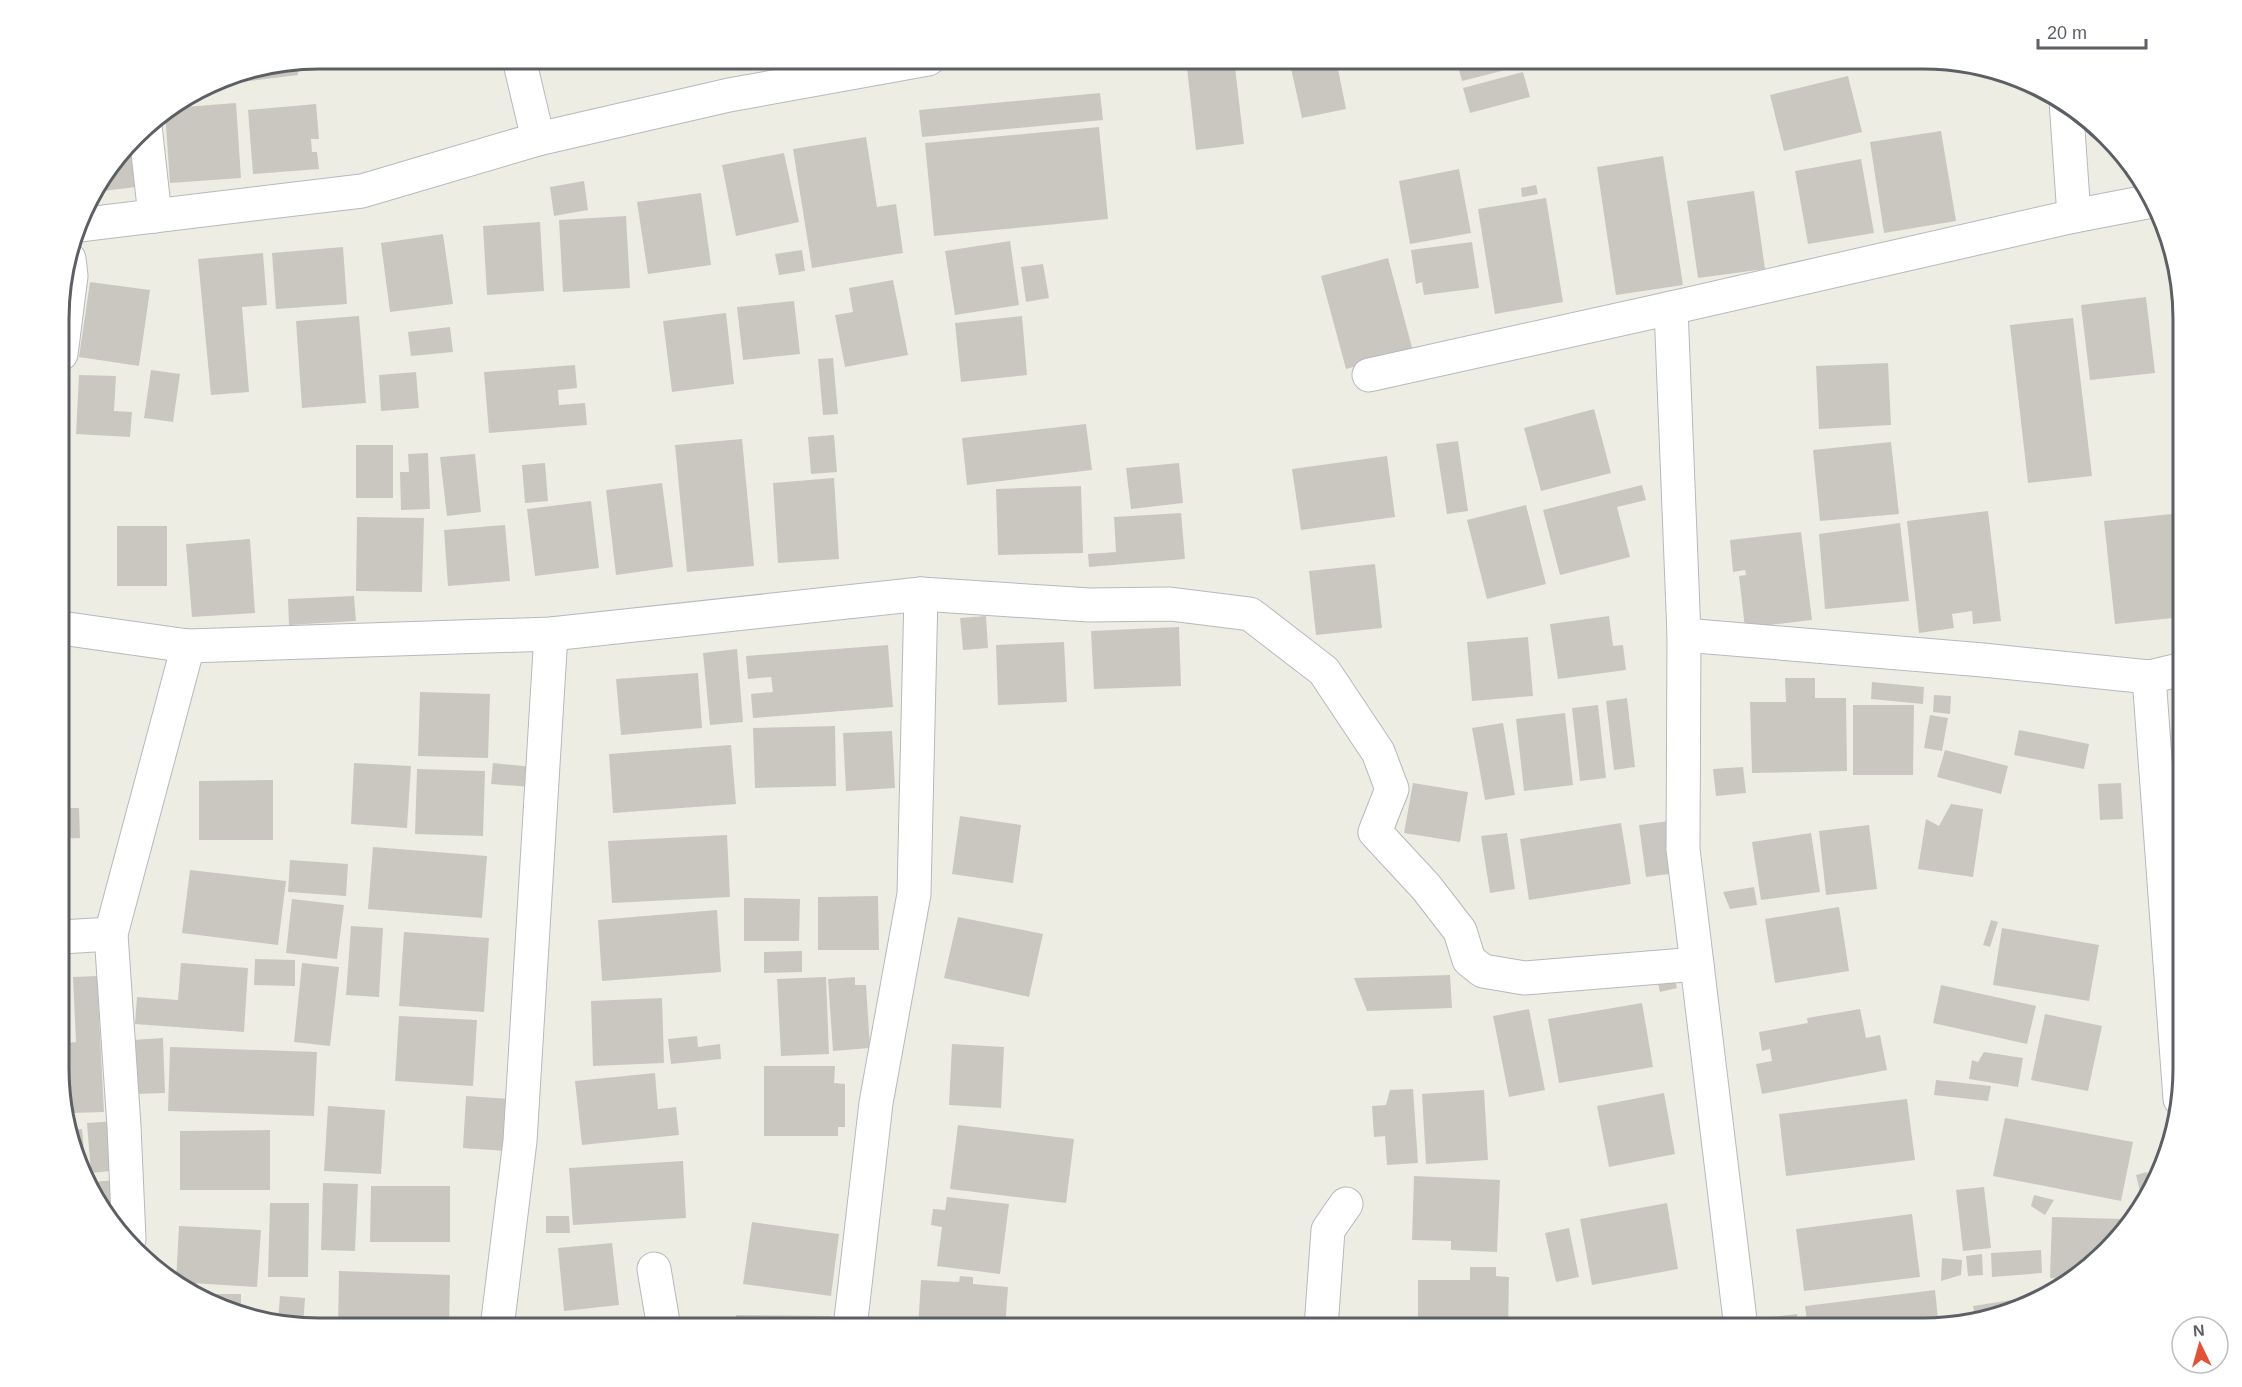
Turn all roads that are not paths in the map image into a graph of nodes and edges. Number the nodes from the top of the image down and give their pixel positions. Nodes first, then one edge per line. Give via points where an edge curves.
1 (522, 69) edge
2 (869, 69) edge
3 (2067, 115) edge
4 (146, 138) edge
5 (538, 139) junction
6 (2144, 202) edge
7 (155, 216) junction
8 (2074, 216) junction
9 (88, 224) edge
10 (1671, 308) junction
11 (1369, 375) dead end
12 (921, 594) junction
13 (69, 629) edge
14 (551, 634) junction
15 (1684, 635) junction
16 (188, 646) junction
17 (2173, 671) edge
18 (2149, 677) junction
19 (111, 934) junction
20 (69, 937) edge
21 (1697, 964) junction
22 (2173, 1004) edge
23 (1346, 1204) dead end
24 (129, 1230) edge
25 (654, 1269) dead end
26 (498, 1318) edge
27 (662, 1318) edge
28 (851, 1318) edge
29 (1322, 1318) edge
30 (1740, 1318) edge

1 - 5 street
2 - 5 street via 729,95
3 - 8 street
4 - 7 street
5 - 7 street via 362,191
6 - 8 street
7 - 9 street
8 - 10 street
10 - 11 street
10 - 15 street
12 - 14 street
12 - 21 street via 1089,605 1170,604 1250,614 1324,671 1378,752 1392,789 1376,832 1460,931 1470,960 1484,970 1524,978
12 - 28 street via 914,894 876,1103
13 - 16 street
14 - 16 street
14 - 26 street via 520,1142
15 - 18 street
15 - 21 street via 1683,849
16 - 19 street
17 - 18 street
18 - 22 street
19 - 20 street
19 - 24 street
21 - 30 street
23 - 29 street via 1328,1230
25 - 27 street

